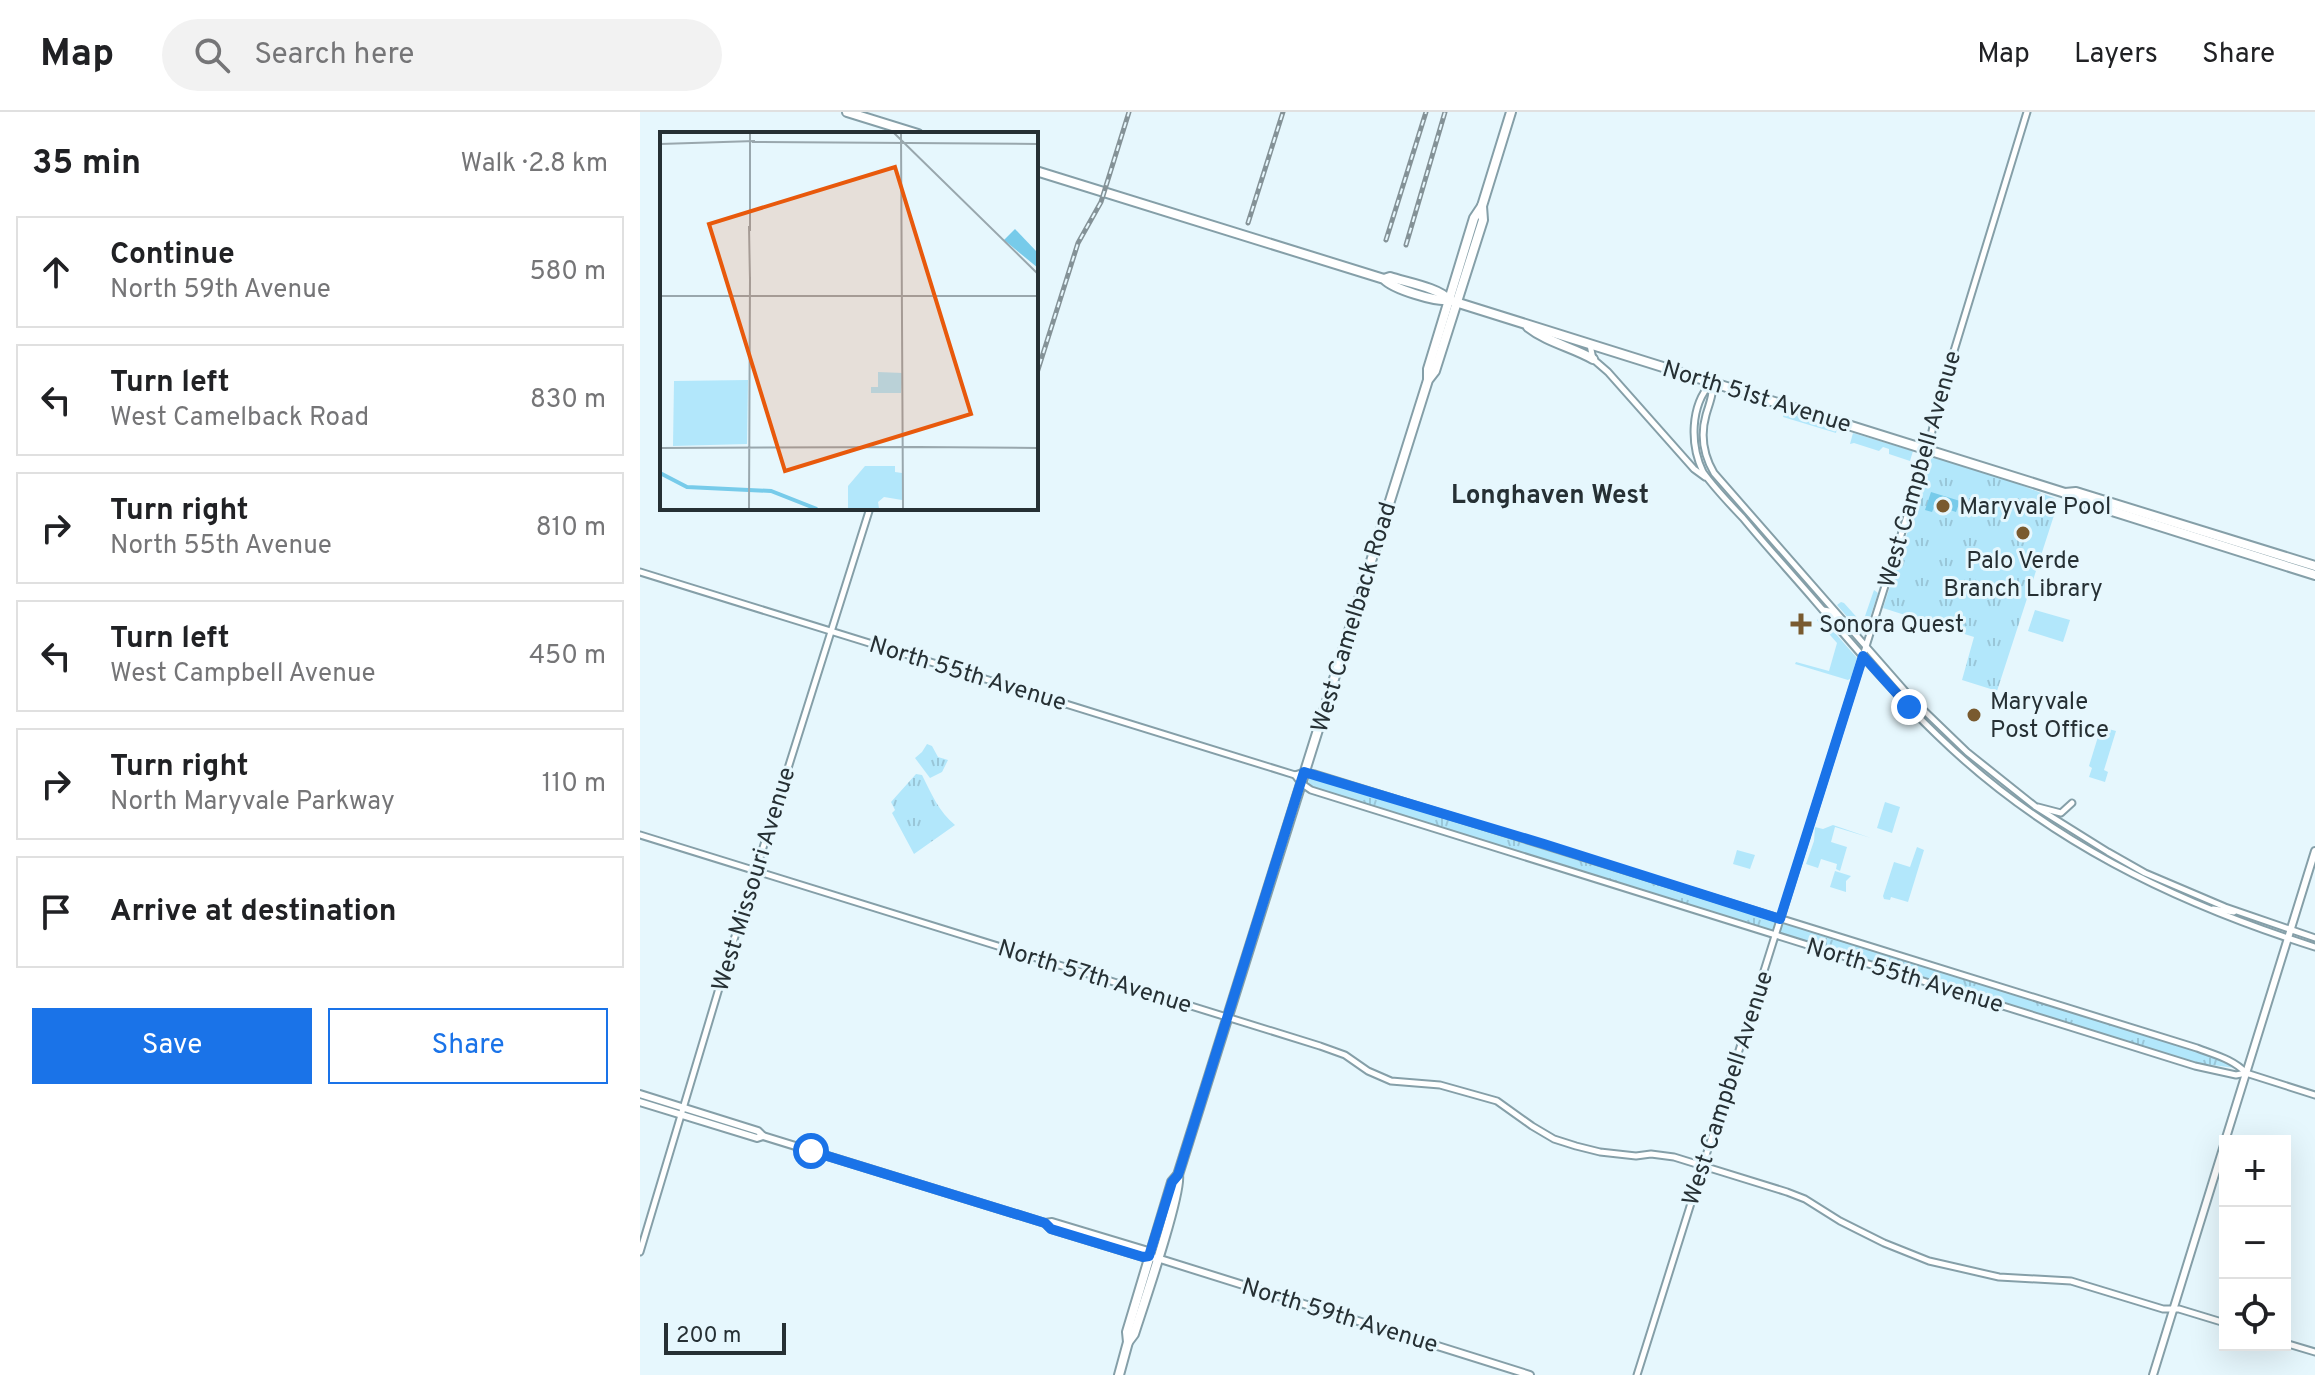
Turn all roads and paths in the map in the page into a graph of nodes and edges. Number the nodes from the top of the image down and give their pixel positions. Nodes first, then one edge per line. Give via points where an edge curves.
1 (847, 112) edge
2 (1511, 112) edge
3 (2027, 112) edge
4 (912, 132) edge
5 (1038, 172) edge
6 (1452, 301) junction
7 (1525, 323) junction
8 (1589, 344) junction
9 (1593, 359) junction
10 (1712, 382) junction
11 (1928, 449) junction
12 (1707, 477) junction
13 (2065, 493) junction
14 (869, 510) edge
15 (2315, 566) edge
16 (640, 572) edge
17 (2315, 575) edge
18 (1809, 583) junction
19 (1808, 593) junction
20 (1823, 610) junction
21 (1850, 629) junction
22 (831, 631) junction
23 (1866, 646) junction
24 (1863, 656) junction
25 (1300, 774) junction
26 (1301, 783) junction
27 (2072, 803) dead end
28 (2036, 807) junction
29 (640, 835) edge
30 (2315, 851) edge
31 (756, 871) junction
32 (2204, 908) junction
33 (2234, 911) junction
34 (1780, 919) junction
35 (2290, 930) junction
36 (1775, 935) junction
37 (2288, 938) junction
38 (2315, 938) edge
39 (2315, 947) edge
40 (1228, 1017) junction
41 (2246, 1073) junction
42 (640, 1094) edge
43 (2315, 1095) edge
44 (640, 1102) edge
45 (681, 1110) junction
46 (2227, 1135) edge
47 (2219, 1161) edge
48 (1703, 1165) junction
49 (640, 1252) edge
50 (1153, 1257) junction
51 (2173, 1310) junction
52 (2219, 1321) edge
53 (2291, 1345) edge
54 (2315, 1352) edge
55 (1119, 1375) edge
56 (1530, 1375) edge
57 (1637, 1375) edge
58 (2153, 1375) edge

1 - 4 main road
2 - 6 main road, West Camelback Road via 1482,206 1483,220
3 - 11 street, West Campbell Avenue
5 - 6 main road, North 51st Avenue
6 - 7 main road, North 51st Avenue
6 - 25 main road, West Camelback Road via 1435,371
7 - 8 main road, North 51st Avenue
7 - 9 main road via 1539,335
8 - 9 street
8 - 10 main road, North 51st Avenue
9 - 12 street
10 - 11 main road, North 51st Avenue
10 - 12 street via 1693,436
10 - 18 street via 1703,424 1709,463
11 - 13 main road, North 51st Avenue
11 - 23 street, West Campbell Avenue
12 - 19 street
13 - 15 main road, North 51st Avenue via 2076,492
13 - 17 main road, North 51st Avenue
14 - 22 street, West Missouri Avenue
16 - 22 street, North 55th Avenue
18 - 19 street
18 - 21 street
19 - 20 street
20 - 21 street
20 - 24 street
21 - 23 street
22 - 25 street, North 55th Avenue
22 - 31 street, West Missouri Avenue
23 - 24 street, West Campbell Avenue
23 - 28 street via 1951,738
24 - 32 street via 1939,737 2025,809 2118,867
24 - 34 street, West Campbell Avenue
25 - 26 main road, West Camelback Road
25 - 34 street, North 55th Avenue
26 - 36 street, North 55th Avenue
26 - 40 main road, West Camelback Road
27 - 28 street via 2061,813
28 - 33 street via 2145,873
29 - 31 street, North 57th Avenue
30 - 35 main road
31 - 40 street, North 57th Avenue
31 - 45 street, West Missouri Avenue
32 - 33 street
32 - 37 street
33 - 35 street
34 - 36 street, West Campbell Avenue
34 - 41 street, North 55th Avenue via 2197,1048 2228,1059
35 - 37 main road
35 - 38 street
36 - 41 street, North 55th Avenue via 2195,1066
36 - 48 street, West Campbell Avenue
37 - 39 street
37 - 41 main road
40 - 48 street, North 57th Avenue via 1345,1055 1391,1081 1454,1088 1497,1101 1554,1139 1576,1146 1664,1155
40 - 50 main road, West Camelback Road
41 - 43 street, North 55th Avenue
41 - 46 main road
42 - 45 main road, North 59th Avenue
44 - 45 main road, North 59th Avenue
45 - 49 street, West Missouri Avenue
45 - 50 main road, North 59th Avenue via 757,1138
47 - 51 main road
48 - 51 street, North 57th Avenue via 1805,1199 1851,1227 1929,1261 1999,1277 2071,1281
48 - 57 street, West Campbell Avenue
50 - 55 main road, West Camelback Road
50 - 56 main road, North 59th Avenue
51 - 52 street, North 57th Avenue
51 - 58 main road
53 - 54 street

